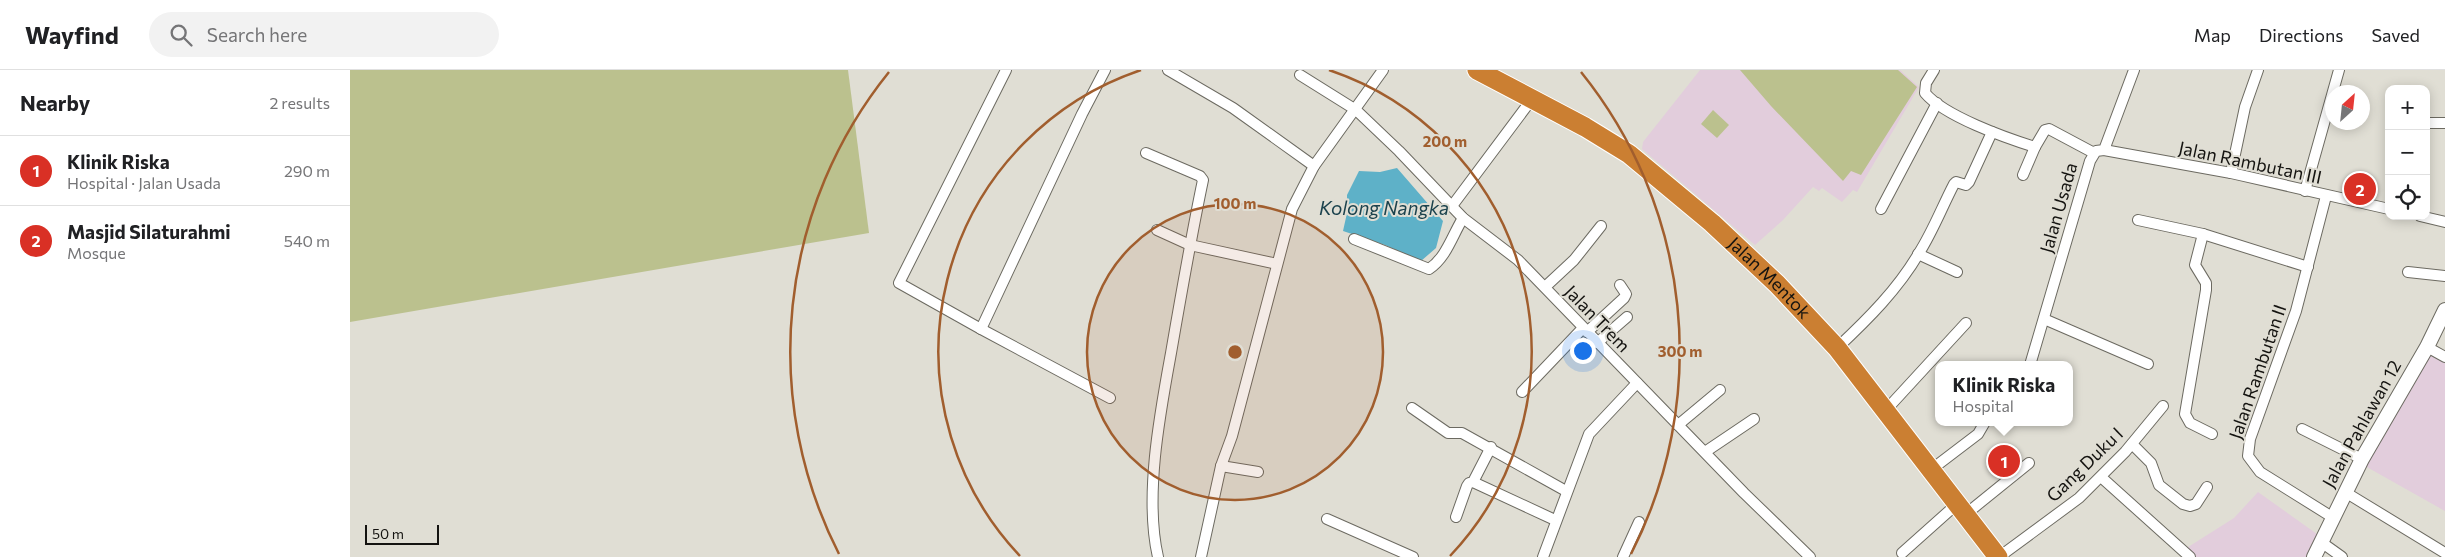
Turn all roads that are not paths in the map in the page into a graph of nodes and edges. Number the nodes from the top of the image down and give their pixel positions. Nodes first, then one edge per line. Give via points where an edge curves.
1 (1006, 70) edge
2 (1105, 70) edge
3 (1168, 70) edge
4 (1384, 70) edge
5 (1477, 70) edge
6 (1934, 70) edge
7 (2134, 70) edge
8 (2258, 70) edge
9 (2339, 70) edge
10 (1300, 75) dead end
11 (1500, 75) edge
12 (1532, 99) junction
13 (1938, 103) junction
14 (1356, 110) junction
15 (2430, 123) edge
16 (2445, 123) edge
17 (1992, 132) junction
18 (2035, 147) junction
19 (2099, 151) junction
20 (1146, 153) dead end
21 (1314, 166) junction
22 (2231, 173) junction
23 (2023, 176) dead end
24 (2305, 191) junction
25 (2326, 196) junction
26 (1452, 206) junction
27 (2385, 208) edge
28 (1882, 209) dead end
29 (1463, 218) junction
30 (2430, 218) edge
31 (2138, 220) dead end
32 (2445, 222) edge
33 (1601, 226) dead end
34 (1157, 230) dead end
35 (2203, 234) junction
36 (1354, 239) dead end
37 (1190, 245) junction
38 (1918, 254) junction
39 (1277, 264) junction
40 (2308, 267) junction
41 (1958, 272) dead end
42 (2408, 272) dead end
43 (2445, 276) edge
44 (1620, 285) dead end
45 (1546, 287) junction
46 (2445, 310) edge
47 (1628, 317) dead end
48 (2044, 319) junction
49 (1966, 323) dead end
50 (981, 330) junction
51 (1585, 330) junction
52 (1597, 343) junction
53 (2427, 347) junction
54 (1837, 348) junction
55 (2445, 357) edge
56 (2031, 361) edge
57 (2148, 364) dead end
58 (1637, 384) junction
59 (1720, 390) dead end
60 (1522, 392) dead end
61 (1110, 398) dead end
62 (2162, 406) dead end
63 (1412, 408) dead end
64 (1886, 410) junction
65 (1754, 419) dead end
66 (1678, 425) junction
67 (1983, 426) edge
68 (2302, 429) dead end
69 (2212, 434) dead end
70 (2132, 444) junction
71 (1491, 447) junction
72 (1705, 452) junction
73 (2362, 458) junction
74 (2029, 463) dead end
75 (1221, 466) junction
76 (1932, 469) junction
77 (1258, 472) dead end
78 (2101, 477) junction
79 (1474, 482) junction
80 (2207, 487) dead end
81 (1566, 491) junction
82 (2345, 492) junction
83 (1962, 508) junction
84 (2332, 517) junction
85 (1456, 518) dead end
86 (1327, 519) dead end
87 (1556, 520) junction
88 (1639, 522) dead end
89 (2321, 542) junction
90 (1902, 552) dead end
91 (2445, 553) edge
92 (1158, 557) edge
93 (1201, 557) edge
94 (1413, 557) edge
95 (1543, 557) edge
96 (1623, 557) edge
97 (1810, 557) edge
98 (1998, 557) edge
99 (2190, 557) edge
100 (2314, 557) edge
101 (2342, 557) edge

1 - 50 street via 899,283
2 - 50 street
3 - 21 street via 1233,108
4 - 14 street
5 - 11 highway, Jalan Mentok
6 - 13 street via 1924,89
7 - 19 street, Jalan Usada
8 - 22 street
9 - 24 street
10 - 14 street, Jalan Trem
11 - 12 highway, Jalan Mentok
12 - 26 street
12 - 54 highway, Jalan Mentok via 1629,154 1662,180 1777,284
13 - 17 street
13 - 28 street
14 - 21 street
14 - 26 street, Jalan Trem
15 - 16 street
17 - 18 street
17 - 38 street via 1968,184 1954,184
18 - 19 street, Jalan Rambutan III via 2046,128
18 - 23 street
19 - 22 street, Jalan Rambutan III
19 - 48 street, Jalan Usada via 2068,232
20 - 37 street via 1202,178
21 - 39 street via 1292,209
22 - 24 street, Jalan Rambutan III
24 - 25 street, Jalan Rambutan III
25 - 27 street, Jalan Rambutan III
25 - 40 street, Jalan Rambutan II
26 - 29 street, Jalan Trem
29 - 36 street via 1446,252 1429,269
29 - 45 street, Jalan Trem via 1518,260
30 - 32 street
31 - 35 street
33 - 45 street via 1574,260
34 - 37 street
35 - 40 street
35 - 69 street via 2195,265 2206,283 2206,290 2185,414 2190,423
37 - 39 street
37 - 92 street via 1161,410 1154,472
38 - 41 street
38 - 54 street via 1875,311
39 - 75 street
40 - 84 street, Jalan Rambutan II via 2296,311 2250,439 2248,456 2260,472
42 - 43 street
44 - 51 street via 1626,294 1624,298
45 - 51 street, Jalan Trem
46 - 53 main road, Jalan Pahlawan 12
47 - 52 street
48 - 56 street, Jalan Usada
48 - 57 street
49 - 64 street
50 - 61 street
51 - 52 street, Jalan Trem
51 - 60 street
52 - 58 street, Jalan Trem
53 - 55 street
53 - 73 main road, Jalan Pahlawan 12
54 - 64 highway, Jalan Mentok
58 - 66 street, Jalan Trem
58 - 81 street via 1589,434
59 - 66 street
62 - 70 street, Gang Duku I
63 - 71 street via 1448,433 1462,433
64 - 76 highway, Jalan Mentok
65 - 72 street
66 - 72 street, Jalan Trem
67 - 76 street via 1978,434
68 - 73 street
70 - 78 street, Gang Duku I
70 - 80 street via 2151,463 2159,485 2183,504 2196,504
71 - 79 street
71 - 81 street
72 - 97 street, Jalan Trem
73 - 82 main road, Jalan Pahlawan 12
74 - 83 street
75 - 77 street
75 - 93 street
76 - 83 highway, Jalan Mentok
78 - 98 street, Gang Duku I via 2079,498
78 - 99 street
79 - 85 street via 1467,486
79 - 87 street
81 - 87 street
82 - 84 main road, Jalan Pahlawan 12
82 - 91 street
83 - 90 street
83 - 98 highway, Jalan Mentok
84 - 89 main road, Jalan Pahlawan 12
86 - 94 street
87 - 95 street
88 - 96 street
89 - 100 main road, Jalan Pahlawan 12
89 - 101 street

